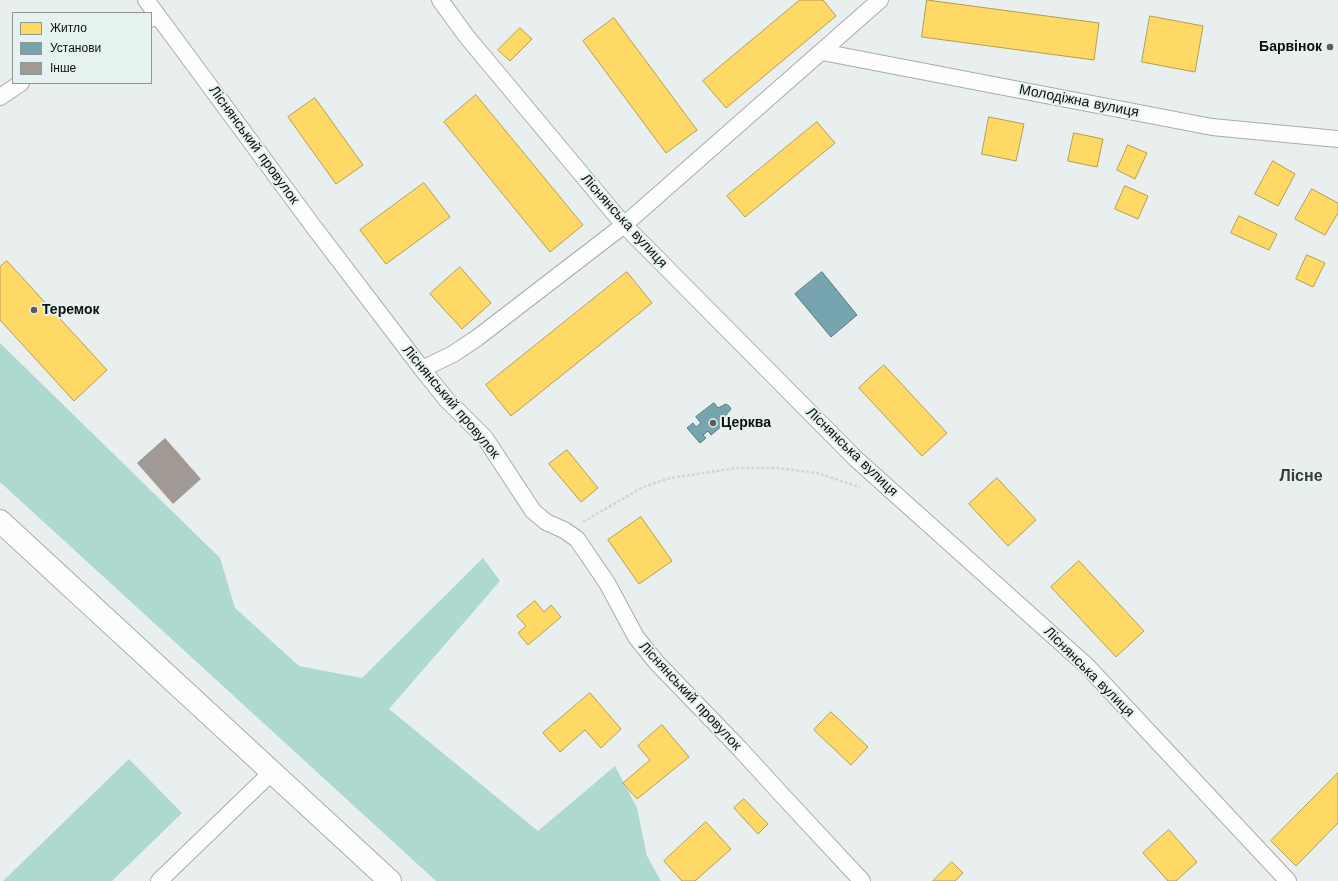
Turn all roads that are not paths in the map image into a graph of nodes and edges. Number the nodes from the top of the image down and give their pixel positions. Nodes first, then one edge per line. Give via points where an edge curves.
1 (146, 0) edge
2 (440, 0) edge
3 (880, 0) edge
4 (155, 17) edge
5 (822, 52) junction
6 (20, 84) edge
7 (0, 97) edge
8 (1338, 139) edge
9 (624, 225) junction
10 (422, 370) junction
11 (0, 521) edge
12 (272, 772) junction
13 (159, 881) edge
14 (390, 881) edge
15 (862, 881) edge
16 (1288, 881) edge

1 - 4 street, Ліснянський провулок
2 - 9 street, Ліснянська вулиця via 467,37
3 - 5 street
4 - 10 street, Ліснянський провулок
5 - 8 street, Молодіжна вулиця via 1212,127
5 - 9 street
6 - 7 street
9 - 10 street via 477,338
9 - 16 street, Ліснянська вулиця via 856,458 1087,666
10 - 15 street, Ліснянський провулок via 446,399 486,438 533,511 546,522 577,539 607,583 636,637 658,663
11 - 12 highway
12 - 13 street
12 - 14 highway

